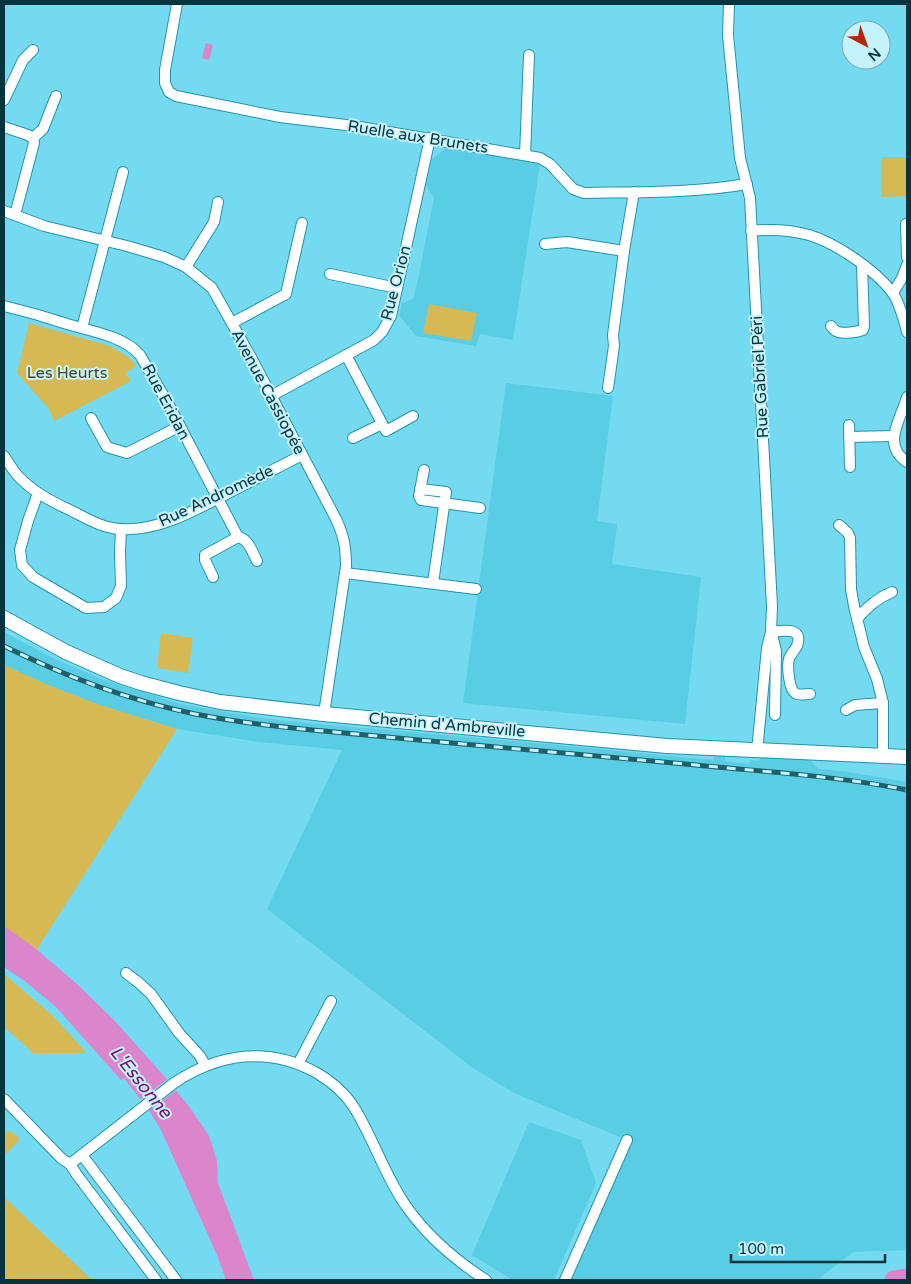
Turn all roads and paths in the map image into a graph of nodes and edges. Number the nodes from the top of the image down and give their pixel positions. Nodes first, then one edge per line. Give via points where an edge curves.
1 (178, 4) edge
2 (729, 4) edge
3 (33, 50) dead end
4 (529, 55) dead end
5 (56, 96) dead end
6 (4, 100) edge
7 (4, 127) edge
8 (32, 138) junction
9 (430, 138) junction
10 (525, 155) junction
11 (123, 172) dead end
12 (747, 184) junction
13 (634, 192) junction
14 (218, 202) dead end
15 (4, 211) edge
16 (15, 215) junction
17 (302, 223) dead end
18 (906, 224) dead end
19 (752, 231) junction
20 (105, 240) junction
21 (545, 244) dead end
22 (624, 251) junction
23 (907, 253) edge
24 (907, 256) edge
25 (862, 265) junction
26 (907, 265) edge
27 (186, 267) junction
28 (330, 274) dead end
29 (397, 288) junction
30 (893, 293) junction
31 (4, 306) edge
32 (232, 324) junction
33 (831, 326) dead end
34 (82, 328) junction
35 (907, 332) edge
36 (346, 355) junction
37 (608, 388) dead end
38 (271, 396) junction
39 (907, 396) edge
40 (413, 416) dead end
41 (91, 418) dead end
42 (382, 424) junction
43 (849, 425) dead end
44 (180, 426) junction
45 (894, 436) junction
46 (849, 437) junction
47 (353, 438) dead end
48 (302, 455) junction
49 (4, 456) edge
50 (907, 462) edge
51 (850, 467) dead end
52 (424, 470) dead end
53 (38, 493) junction
54 (217, 499) junction
55 (445, 504) junction
56 (480, 508) dead end
57 (839, 525) dead end
58 (121, 529) junction
59 (238, 537) junction
60 (257, 561) dead end
61 (345, 573) junction
62 (213, 577) dead end
63 (433, 583) junction
64 (476, 589) dead end
65 (892, 592) dead end
66 (4, 618) edge
67 (857, 619) junction
68 (771, 632) junction
69 (810, 694) dead end
70 (883, 703) junction
71 (846, 710) dead end
72 (324, 714) junction
73 (775, 715) dead end
74 (757, 751) junction
75 (883, 756) junction
76 (907, 757) edge
77 (126, 973) dead end
78 (331, 1001) dead end
79 (298, 1064) junction
80 (205, 1066) junction
81 (4, 1099) edge
82 (627, 1140) dead end
83 (82, 1154) junction
84 (70, 1164) junction
85 (156, 1280) edge
86 (176, 1280) edge
87 (486, 1280) edge
88 (566, 1280) edge

1 - 9 street, Ruelle aux Brunets via 165,70 167,88 176,96 280,118
2 - 12 street, Rue Gabriel Péri via 728,35
3 - 6 street via 23,60
4 - 10 street
5 - 8 street via 43,129
7 - 8 street
8 - 16 street via 34,143
9 - 10 street, Ruelle aux Brunets
9 - 29 street, Rue Orion
10 - 13 street, Ruelle aux Brunets via 550,164 573,189 584,193
11 - 20 street
12 - 13 street, Ruelle aux Brunets
12 - 19 street, Rue Gabriel Péri
13 - 22 street
14 - 27 street via 214,222
15 - 16 street, Avenue Cassiopée
16 - 20 street, Avenue Cassiopée via 44,226
17 - 32 street via 286,294
18 - 23 street
19 - 25 street via 809,235 831,244
19 - 68 street, Rue Gabriel Péri
20 - 27 street, Avenue Cassiopée via 164,257
20 - 34 street
21 - 22 street via 567,242
22 - 37 street
23 - 24 street
25 - 30 street
25 - 33 street via 863,330 839,332
26 - 30 street
27 - 32 street, Avenue Cassiopée via 212,288
28 - 29 street
29 - 36 street, Rue Orion via 391,316 382,332
30 - 35 street
31 - 34 street, Rue Eridan
32 - 38 street, Avenue Cassiopée
34 - 44 street, Rue Eridan via 121,341 136,350
36 - 38 street, Rue Orion
36 - 42 street
38 - 48 street, Avenue Cassiopée
39 - 45 street
40 - 42 street via 386,431
41 - 44 street via 107,447 127,453
42 - 47 street
43 - 46 street
44 - 54 street, Rue Eridan
45 - 46 street
45 - 50 street via 896,451
46 - 51 street
48 - 54 street, Rue Andromède
48 - 61 street, Avenue Cassiopée via 343,534
49 - 53 street, Rue Andromède via 18,476
52 - 55 street via 420,490 446,492
53 - 58 street, Rue Andromède via 90,520
53 - 58 street via 20,550 22,565 33,576 86,608 104,608 116,598 121,586
54 - 58 street, Rue Andromède via 168,522
54 - 59 street, Rue Eridan
55 - 56 street
55 - 63 street
57 - 67 street via 850,538 851,589
59 - 60 street, Rue Eridan via 246,540
59 - 62 street via 205,556
61 - 63 street
61 - 72 street, Avenue Cassiopée
63 - 64 street
65 - 67 street via 875,601
66 - 72 street, Chemin d'Ambreville via 86,662 141,683 220,702
67 - 70 street
68 - 69 street via 787,630 797,635 798,643 789,660 791,689 799,695
68 - 73 street via 776,651
68 - 74 street, Rue Gabriel Péri
70 - 71 street
70 - 75 street
72 - 74 street, Chemin d'Ambreville via 666,746
74 - 75 street, Chemin d'Ambreville
75 - 76 street, Chemin d'Ambreville
77 - 80 street via 151,994
78 - 79 street
79 - 80 street via 249,1055
79 - 87 street via 325,1078 348,1099 407,1207 443,1248
80 - 83 street via 174,1083
81 - 84 street
82 - 88 street
83 - 84 street
83 - 86 street
84 - 85 street

